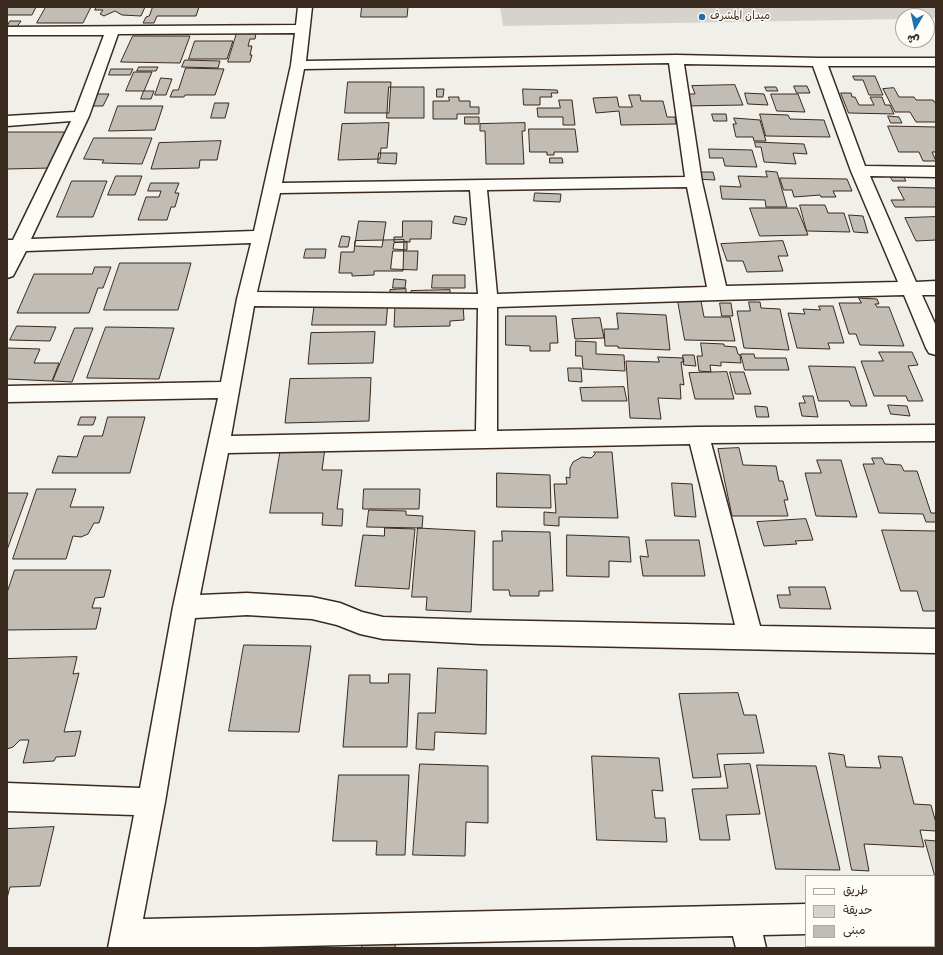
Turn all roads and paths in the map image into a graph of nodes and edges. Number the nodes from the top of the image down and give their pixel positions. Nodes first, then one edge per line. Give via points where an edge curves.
1 (305, 7) edge
2 (302, 29) junction
3 (7, 31) edge
4 (112, 31) junction
5 (676, 59) junction
6 (819, 62) junction
7 (936, 62) edge
8 (298, 65) junction
9 (81, 116) junction
10 (7, 121) edge
11 (859, 171) junction
12 (936, 172) edge
13 (694, 182) junction
14 (478, 185) junction
15 (272, 188) junction
16 (262, 237) junction
17 (13, 246) edge
18 (7, 272) edge
19 (936, 288) edge
20 (910, 289) junction
21 (718, 293) junction
22 (246, 299) junction
23 (488, 301) junction
24 (936, 348) edge
25 (230, 390) junction
26 (7, 394) edge
27 (936, 433) edge
28 (698, 435) junction
29 (486, 439) junction
30 (218, 445) junction
31 (185, 607) junction
32 (751, 638) junction
33 (936, 641) edge
34 (7, 797) edge
35 (151, 802) junction
36 (805, 919) edge
37 (745, 920) junction
38 (124, 941) edge
39 (751, 948) edge

1 - 2 street
2 - 4 street
2 - 8 street
3 - 4 street
4 - 9 street
5 - 6 street
5 - 8 street
5 - 13 street
6 - 7 street
6 - 11 street
8 - 15 street
9 - 10 street
9 - 17 street
11 - 12 street
11 - 20 street
13 - 14 street
13 - 21 street
14 - 15 street
14 - 23 street
15 - 16 street
16 - 17 street
16 - 22 street
17 - 18 street
19 - 20 street
20 - 21 street
20 - 24 street
21 - 23 street
22 - 23 street
22 - 25 street
23 - 29 street
25 - 26 street
25 - 30 street
27 - 28 street
28 - 29 street
28 - 32 street
29 - 30 street
30 - 31 street
31 - 32 street via 247,604 312,608 383,628
31 - 35 street
32 - 33 street
34 - 35 street
35 - 38 street
36 - 37 street
37 - 38 street
37 - 39 street

